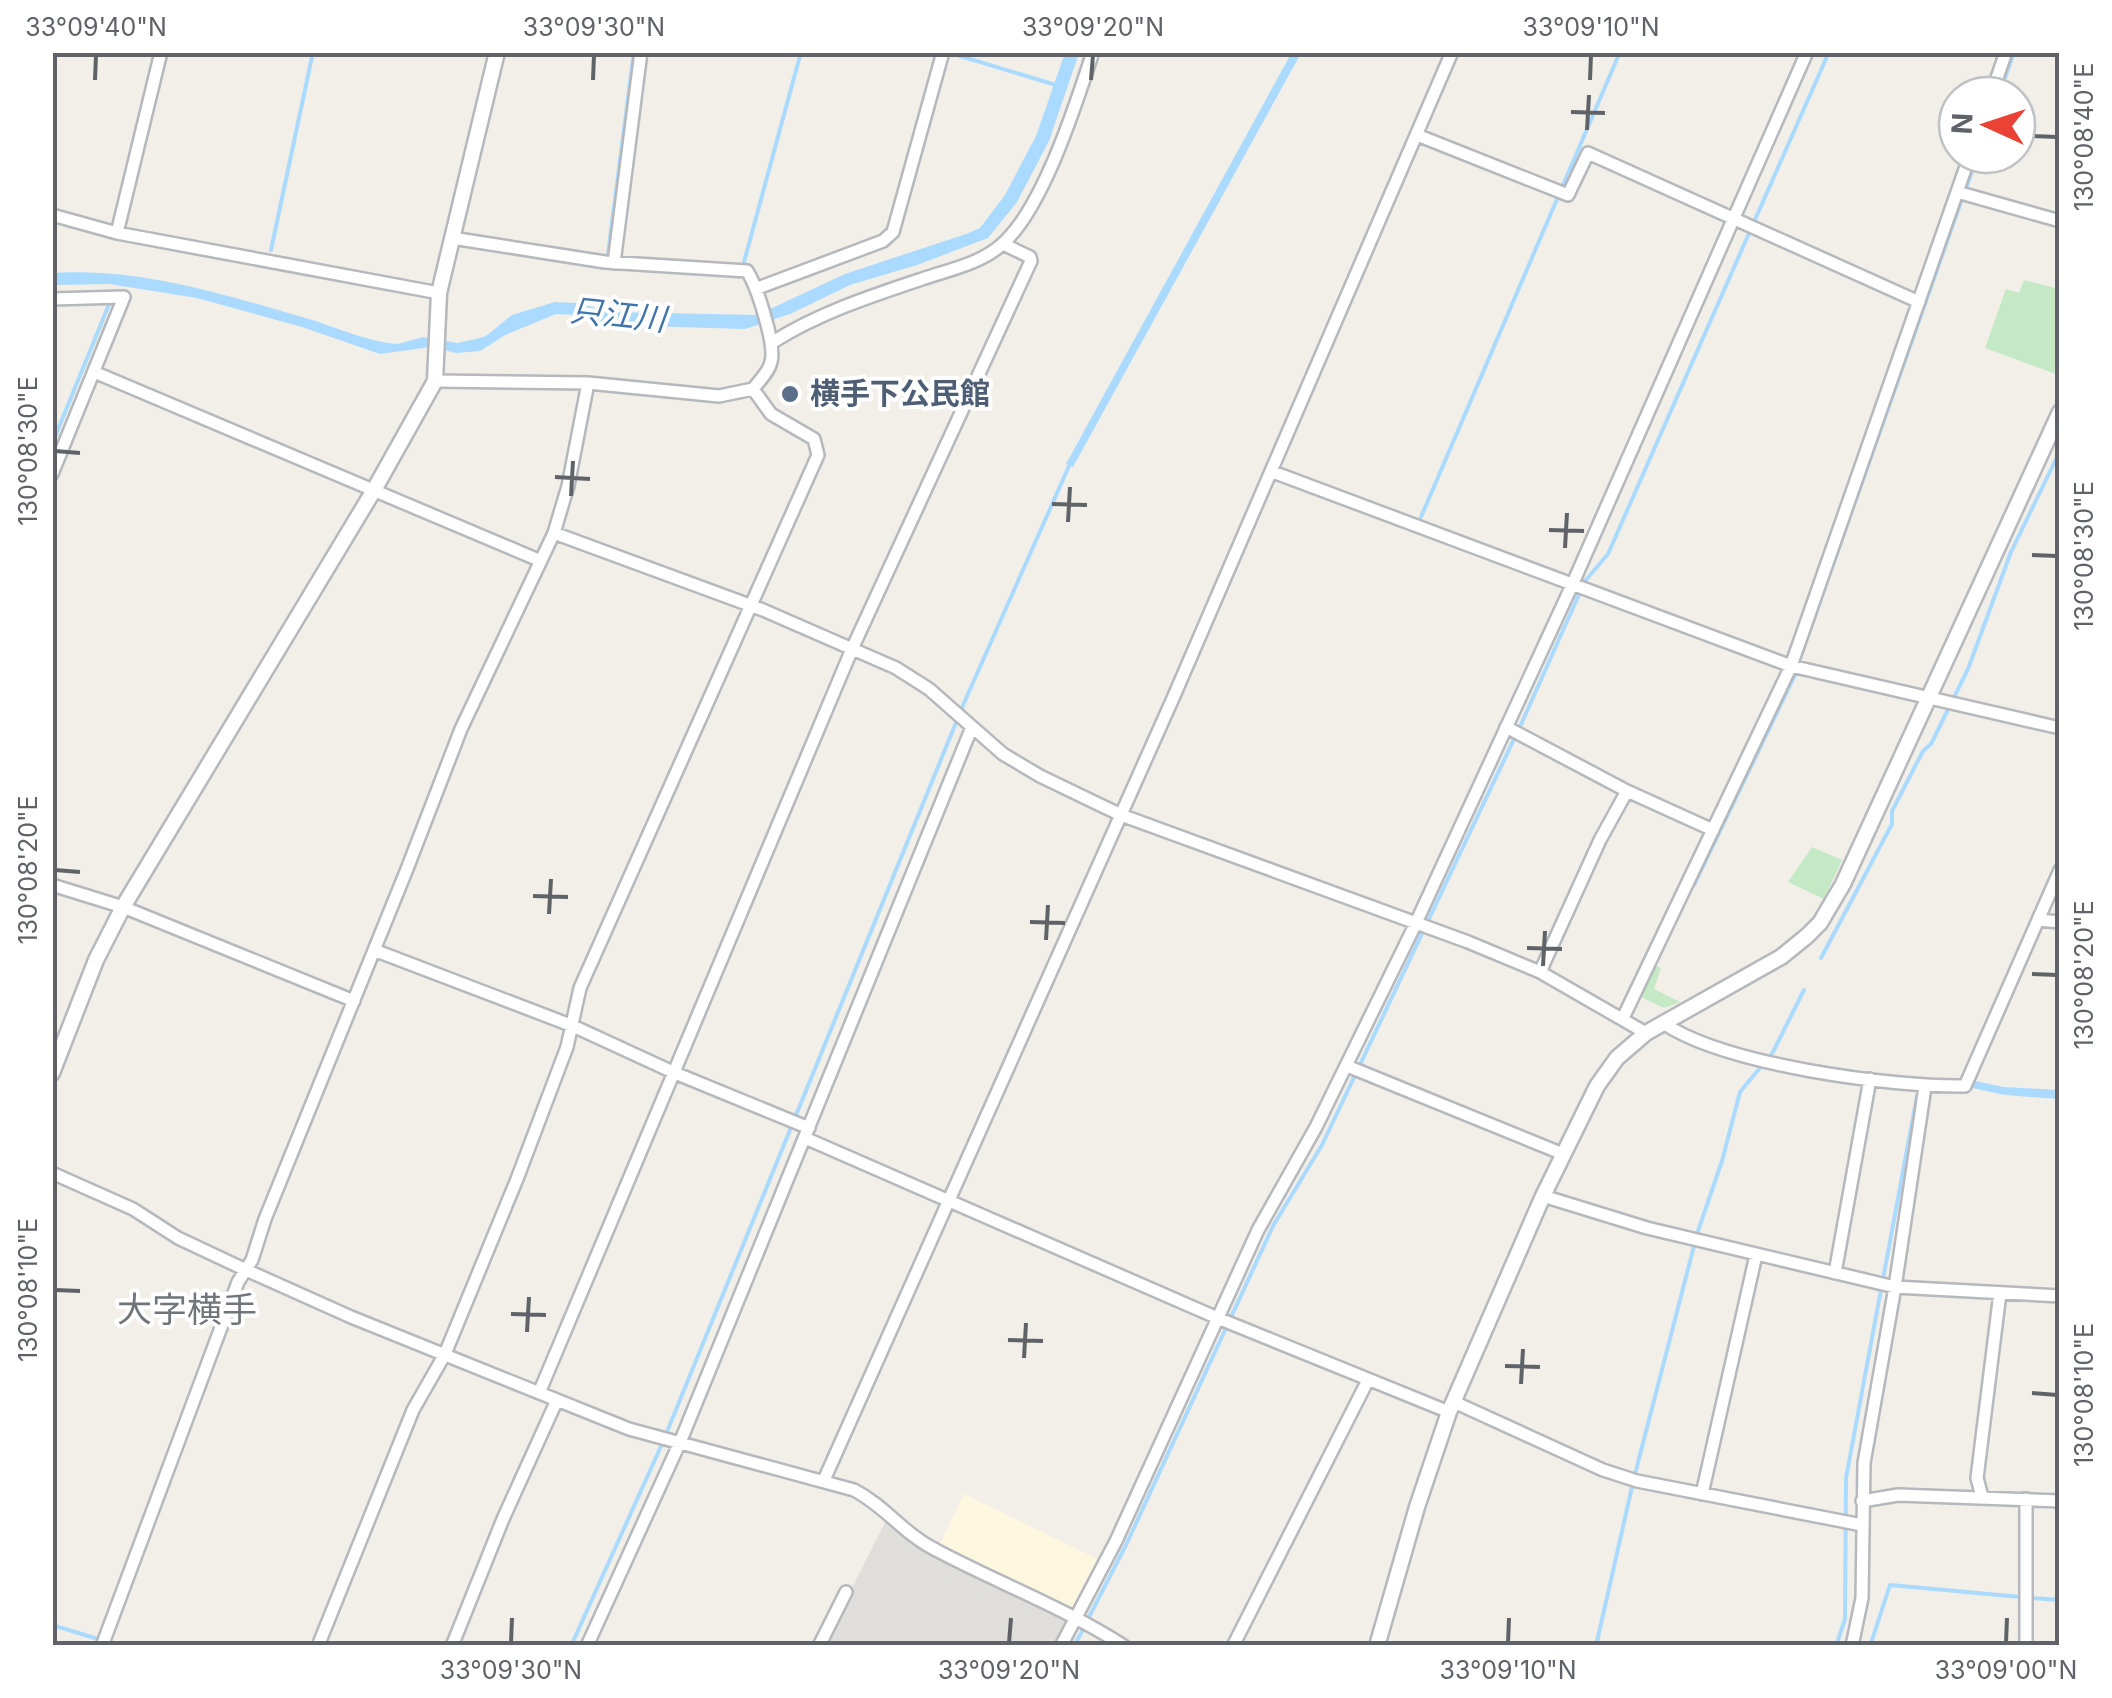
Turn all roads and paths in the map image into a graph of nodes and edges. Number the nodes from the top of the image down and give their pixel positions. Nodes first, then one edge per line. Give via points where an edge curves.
1 (161, 52) edge
2 (496, 52) edge
3 (641, 52) edge
4 (943, 52) edge
5 (1093, 52) edge
6 (1452, 52) edge
7 (1806, 52) edge
8 (1417, 135) junction
9 (1963, 175) edge
10 (1957, 192) junction
11 (52, 215) edge
12 (1733, 220) junction
13 (2060, 221) edge
14 (116, 233) junction
15 (452, 238) junction
16 (1003, 244) junction
17 (614, 263) junction
18 (439, 293) junction
19 (758, 295) junction
20 (52, 299) edge
21 (1919, 302) junction
22 (773, 342) junction
23 (94, 372) junction
24 (435, 381) junction
25 (588, 383) junction
26 (753, 389) junction
27 (2060, 412) edge
28 (1273, 472) junction
29 (52, 474) edge
30 (374, 490) junction
31 (554, 533) junction
32 (540, 561) junction
33 (1580, 586) junction
34 (752, 606) junction
35 (852, 649) junction
36 (1791, 666) junction
37 (1928, 697) junction
38 (970, 725) junction
39 (2060, 728) edge
40 (1513, 731) junction
41 (1627, 791) junction
42 (1121, 815) junction
43 (1713, 830) junction
44 (2060, 870) edge
45 (52, 885) edge
46 (123, 907) junction
47 (2038, 920) junction
48 (2060, 922) edge
49 (1415, 925) junction
50 (374, 950) junction
51 (1540, 972) junction
52 (354, 1001) junction
53 (1623, 1018) junction
54 (1662, 1023) junction
55 (573, 1026) junction
56 (1646, 1033) junction
57 (1347, 1066) junction
58 (52, 1073) edge
59 (675, 1073) junction
60 (1870, 1079) junction
61 (1926, 1087) junction
62 (805, 1130) junction
63 (1563, 1154) junction
64 (52, 1173) edge
65 (1543, 1196) junction
66 (948, 1201) junction
67 (1756, 1255) junction
68 (246, 1270) junction
69 (1835, 1273) junction
70 (1885, 1285) junction
71 (2000, 1293) junction
72 (2060, 1296) edge
73 (1220, 1319) junction
74 (445, 1354) junction
75 (1368, 1380) junction
76 (539, 1393) junction
77 (557, 1400) junction
78 (1452, 1407) junction
79 (671, 1438) junction
80 (824, 1480) junction
81 (1702, 1494) junction
82 (1982, 1497) junction
83 (2026, 1499) junction
84 (1862, 1500) junction
85 (2060, 1500) edge
86 (1851, 1523) junction
87 (846, 1592) dead end
88 (1076, 1619) junction
89 (102, 1646) edge
90 (318, 1646) edge
91 (452, 1646) edge
92 (587, 1646) edge
93 (818, 1646) edge
94 (1061, 1646) edge
95 (1124, 1646) edge
96 (1233, 1646) edge
97 (1377, 1646) edge
98 (1852, 1646) edge
99 (2026, 1646) edge

1 - 14 street
2 - 15 street
3 - 17 street
4 - 19 street via 893,232
5 - 16 street via 1062,144
6 - 8 street
7 - 12 street
8 - 12 street via 1568,194 1588,153
8 - 28 street
9 - 10 street
10 - 13 street
10 - 21 street
11 - 14 street
12 - 21 street
12 - 33 street
14 - 18 street
15 - 17 street
15 - 18 street
16 - 22 street
16 - 35 street via 1031,262
17 - 19 street via 747,271
18 - 24 street
19 - 22 street
20 - 23 street via 124,297
21 - 36 street
22 - 26 street via 772,362
23 - 29 street
23 - 30 street
24 - 25 street
24 - 30 street
25 - 26 street via 719,396
25 - 31 street
26 - 34 street via 771,414 814,439 819,450
27 - 37 street
28 - 33 street
28 - 42 street
30 - 32 street
30 - 46 street
31 - 32 street
31 - 34 street
32 - 50 street via 461,729
33 - 36 street
33 - 40 street
34 - 35 street
34 - 55 street via 580,988
35 - 38 street via 896,668
35 - 59 street
36 - 37 street
36 - 43 street
37 - 39 street
37 - 54 street via 1820,923 1781,957
38 - 42 street via 1003,754
38 - 62 street
40 - 41 street
40 - 49 street
41 - 43 street
41 - 51 street
42 - 49 street
42 - 66 street
43 - 53 street
44 - 47 street
45 - 46 street
46 - 52 street
46 - 58 street
47 - 48 street
47 - 61 street via 1965,1086
49 - 51 street
49 - 57 street
50 - 52 street
50 - 55 street
51 - 53 street
52 - 68 street
53 - 56 street
54 - 56 street
54 - 60 street via 1712,1046
55 - 59 street
55 - 74 street
56 - 63 street via 1597,1086
57 - 63 street
57 - 73 street via 1258,1230
59 - 62 street
59 - 76 street
60 - 61 street
60 - 69 street
61 - 70 street
62 - 66 street
62 - 79 street
63 - 65 street
64 - 68 street
65 - 67 street
65 - 78 street
66 - 73 street
66 - 80 street
67 - 69 street
67 - 81 street
68 - 74 street
68 - 89 street
69 - 70 street
70 - 71 street
70 - 84 street
71 - 72 street
71 - 82 street via 1976,1478
73 - 75 street
73 - 88 street
74 - 76 street
74 - 90 street via 413,1410
75 - 78 street
75 - 96 street
76 - 77 street
77 - 79 street
77 - 91 street
78 - 81 street via 1602,1470
78 - 97 street
79 - 80 street
79 - 92 street
80 - 88 street via 874,1500 931,1548
81 - 86 street
82 - 83 street
82 - 84 street
83 - 85 street
83 - 99 street
84 - 86 street
86 - 98 street via 1862,1598
87 - 93 street
88 - 94 street
88 - 95 street

